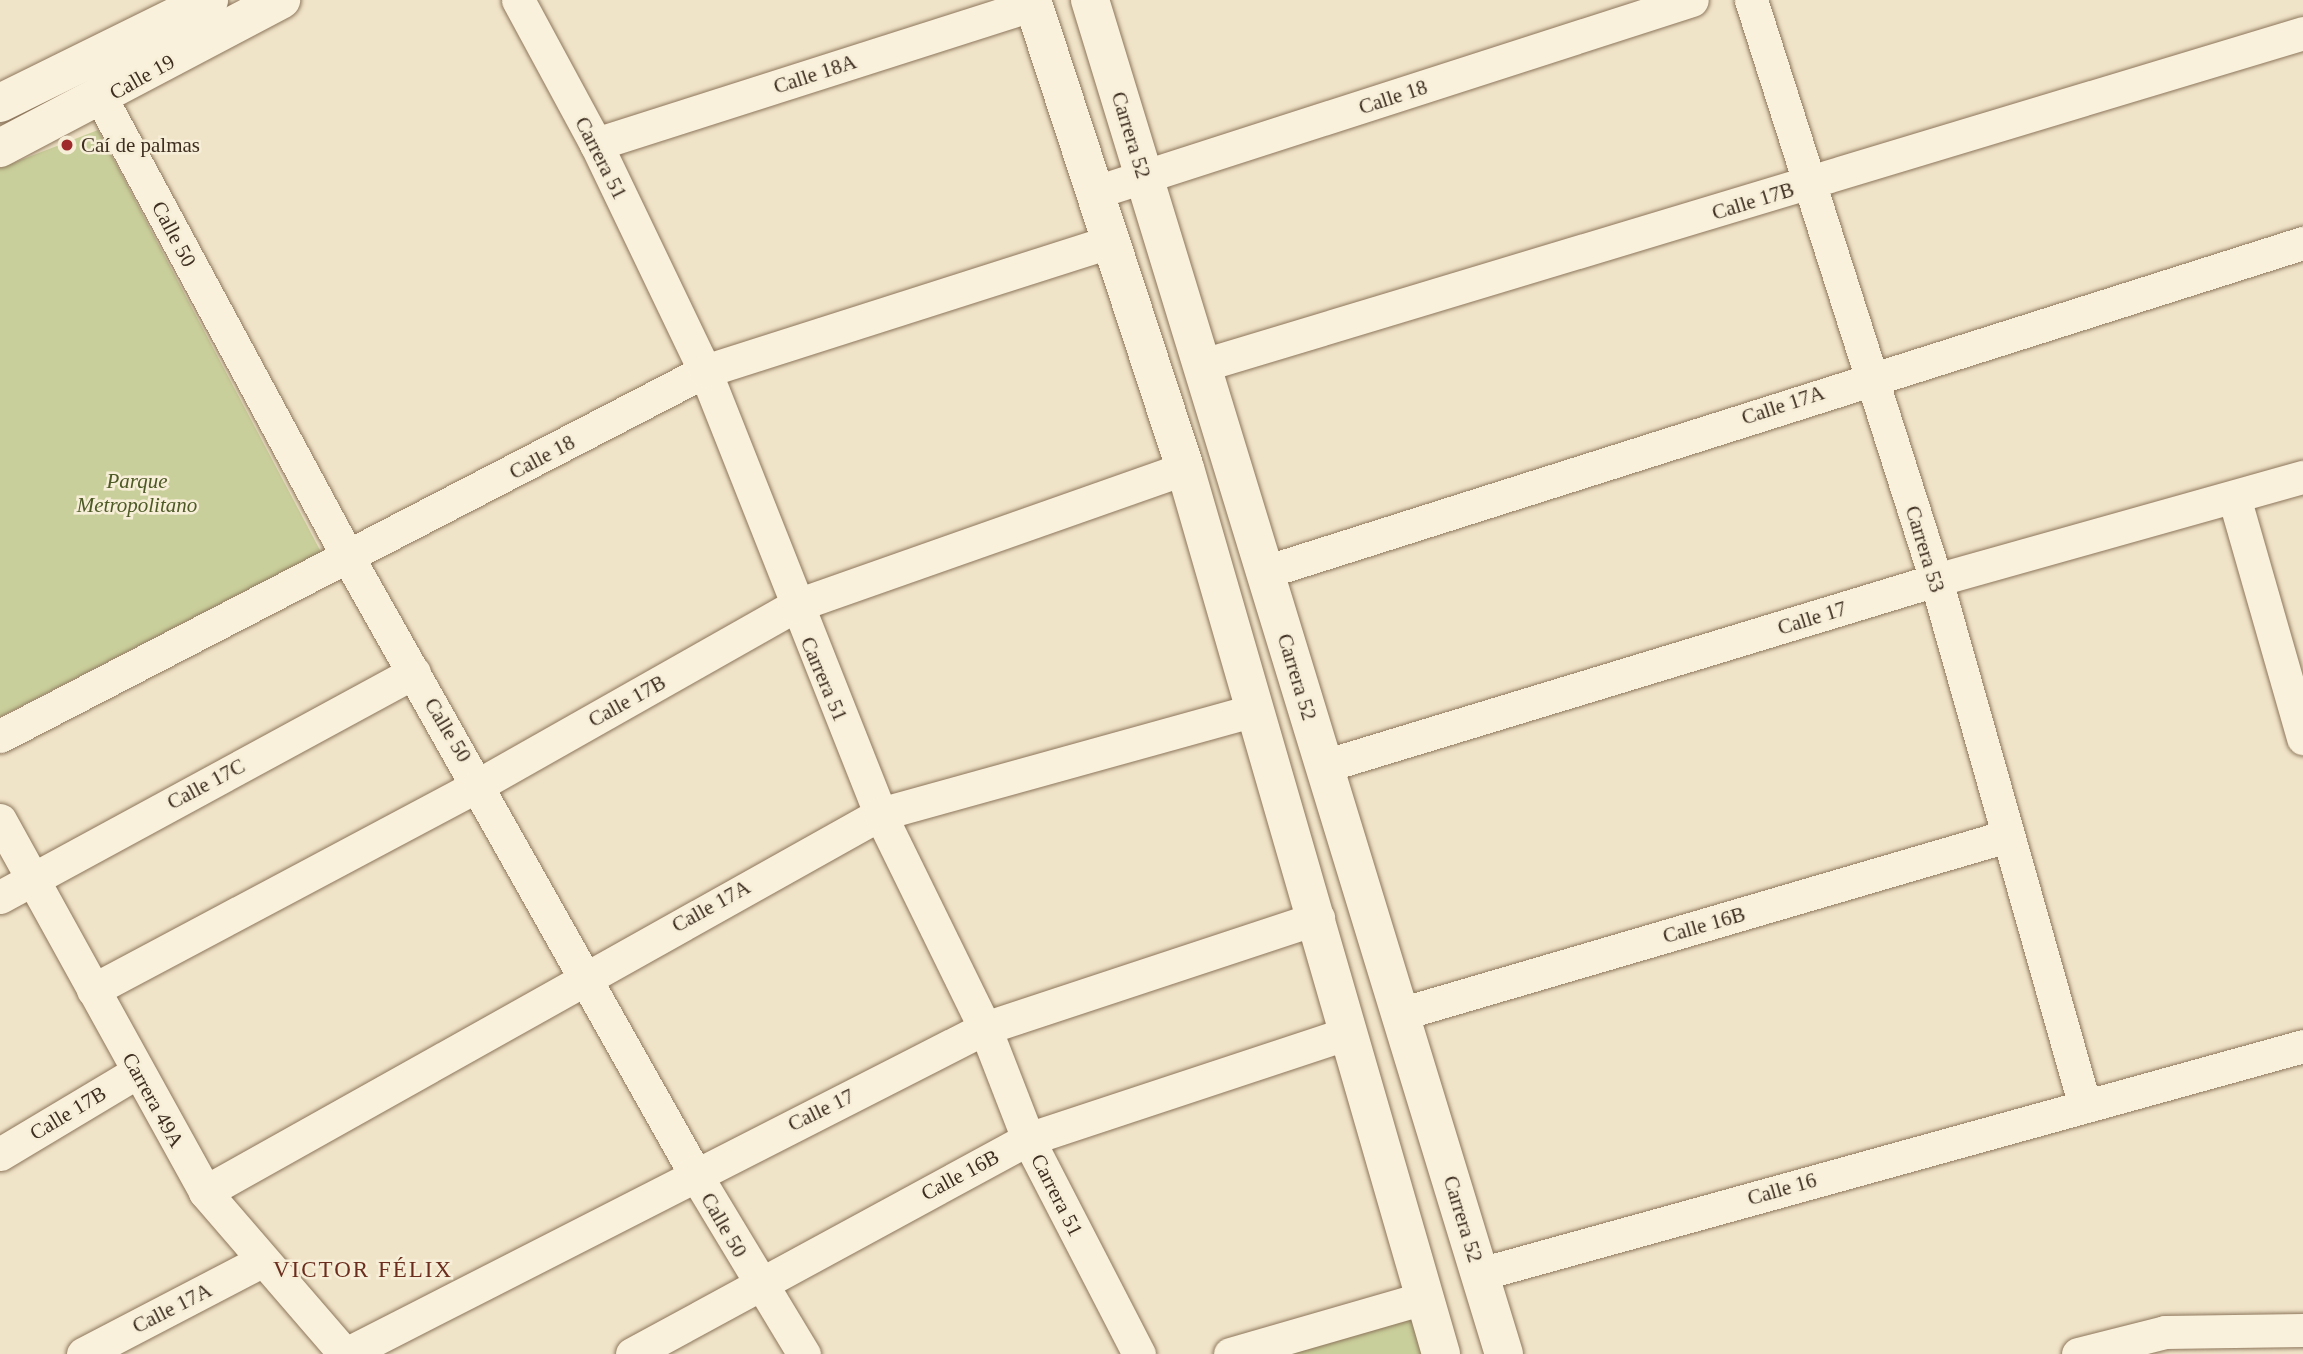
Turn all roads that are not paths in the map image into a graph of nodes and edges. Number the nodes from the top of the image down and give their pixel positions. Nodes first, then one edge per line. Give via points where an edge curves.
1 (209, 0) edge
2 (281, 0) edge
3 (518, 0) edge
4 (1090, 0) edge
5 (1692, 0) edge
6 (1751, 0) edge
7 (1033, 2) edge
8 (2303, 33) edge
9 (102, 100) junction
10 (0, 103) edge
11 (596, 144) junction
12 (0, 148) edge
13 (1144, 178) junction
14 (1807, 185) junction
15 (1093, 193) junction
16 (1109, 242) junction
17 (2303, 243) edge
18 (1203, 365) junction
19 (705, 371) junction
20 (1870, 377) junction
21 (1185, 468) junction
22 (2303, 478) edge
23 (2234, 497) junction
24 (349, 559) junction
25 (1265, 572) junction
26 (1936, 580) junction
27 (794, 606) junction
28 (414, 672) junction
29 (1255, 710) junction
30 (0, 736) edge
31 (2303, 738) edge
32 (1324, 766) junction
33 (480, 784) junction
34 (880, 814) junction
35 (0, 820) edge
36 (2007, 836) junction
37 (30, 878) junction
38 (0, 897) edge
39 (1318, 918) junction
40 (586, 974) junction
41 (93, 990) junction
42 (1400, 1014) junction
43 (985, 1028) junction
44 (1348, 1033) junction
45 (2303, 1046) edge
46 (136, 1072) junction
47 (2084, 1103) junction
48 (1028, 1139) junction
49 (0, 1154) edge
50 (694, 1172) junction
51 (205, 1192) junction
52 (262, 1261) junction
53 (1480, 1274) junction
54 (758, 1283) junction
55 (1424, 1298) junction
56 (2303, 1329) edge
57 (83, 1354) edge
58 (346, 1354) edge
59 (632, 1354) edge
60 (804, 1354) edge
61 (1139, 1354) edge
62 (1230, 1354) edge
63 (1441, 1354) edge
64 (1504, 1354) edge
65 (2078, 1354) edge

1 - 10 main road, Calle 19
2 - 9 main road, Calle 19
3 - 11 street, Carrera 51
4 - 13 main road, Carrera 52
5 - 13 street, Calle 18
6 - 14 street, Carrera 53
7 - 11 street, Calle 18A
7 - 15 main road
8 - 14 street, Calle 17B
9 - 12 main road, Calle 19
9 - 24 street, Calle 50
11 - 19 street, Carrera 51
13 - 15 street, Calle 18
13 - 18 main road, Carrera 52
14 - 18 street, Calle 17B
14 - 20 street, Carrera 53
15 - 16 main road
16 - 19 street, Calle 18
16 - 21 main road
17 - 20 street, Calle 17A
18 - 25 main road, Carrera 52
19 - 24 street, Calle 18
19 - 27 street, Carrera 51
20 - 25 street, Calle 17A
20 - 26 street, Carrera 53
21 - 27 street, Calle 17B
21 - 29 main road
22 - 23 street, Calle 17
23 - 26 street, Calle 17
23 - 31 street
24 - 28 street, Calle 50
24 - 30 street, Calle 18
25 - 32 main road, Carrera 52
26 - 32 street, Calle 17
26 - 36 street, Carrera 53
27 - 33 street, Calle 17B
27 - 34 street, Carrera 51
28 - 33 street, Calle 50
28 - 37 street, Calle 17C
29 - 34 street, Calle 17A
29 - 39 main road
32 - 42 main road, Carrera 52
33 - 40 street, Calle 50
33 - 41 street, Calle 17B
34 - 40 street, Calle 17A
34 - 43 street, Carrera 51
35 - 37 street, Carrera 49A
36 - 42 street, Calle 16B
36 - 47 street, Carrera 53
37 - 38 street, Calle 17C
37 - 41 street, Carrera 49A
39 - 43 street, Calle 17
39 - 44 main road
40 - 50 street, Calle 50
40 - 51 street, Calle 17A
41 - 46 street, Carrera 49A
42 - 53 main road, Carrera 52
43 - 48 street, Carrera 51
43 - 50 street, Calle 17
44 - 48 street, Calle 16B
44 - 55 main road
45 - 47 street, Calle 16
46 - 49 street, Calle 17B
46 - 51 street, Carrera 49A
47 - 53 street, Calle 16
48 - 54 street, Calle 16B
48 - 61 street, Carrera 51
50 - 54 street, Calle 50
50 - 58 street, Calle 17
51 - 52 street, Carrera 49A
52 - 57 street, Calle 17A
52 - 58 street, Carrera 49A
53 - 64 main road, Carrera 52
54 - 59 street, Calle 16B
54 - 60 street, Calle 50
55 - 62 street
55 - 63 main road
56 - 65 street via 2165,1332

